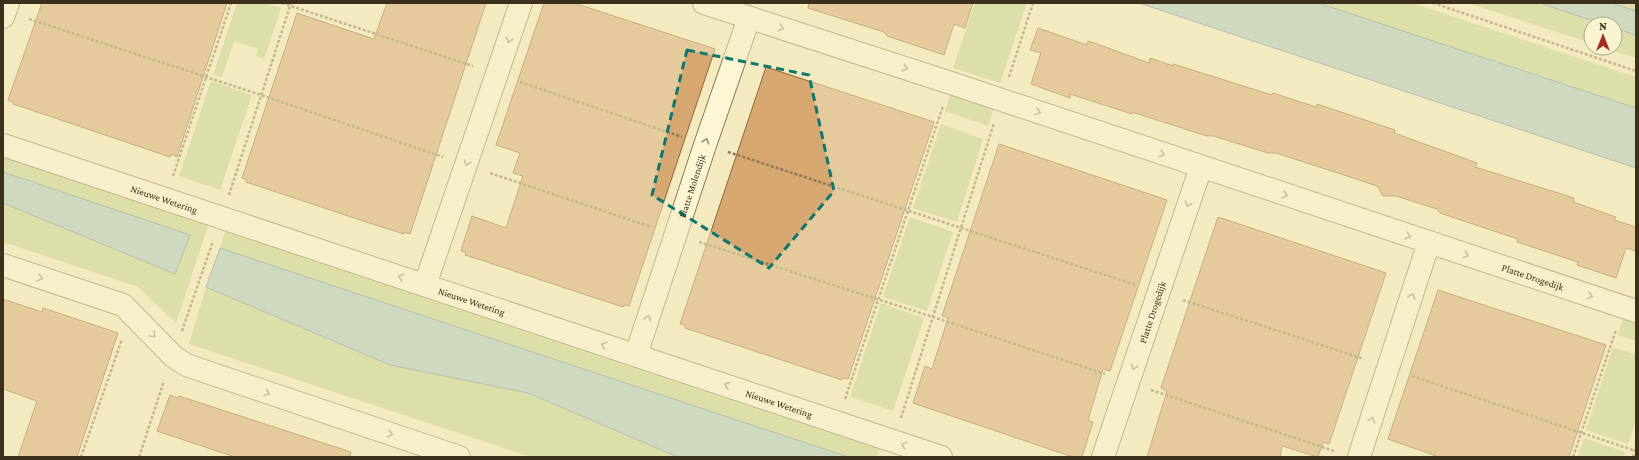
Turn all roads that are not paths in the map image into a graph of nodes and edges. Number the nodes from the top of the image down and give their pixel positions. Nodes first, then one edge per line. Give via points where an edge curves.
1 (8, 3) edge
2 (521, 3) edge
3 (704, 3) edge
4 (3, 17) edge
5 (749, 18) junction
6 (3, 146) edge
7 (1201, 167) junction
8 (1429, 242) junction
9 (3, 265) edge
10 (425, 285) junction
11 (1630, 309) edge
12 (636, 355) junction
13 (459, 457) edge
14 (941, 457) edge
15 (1103, 457) edge
16 (1359, 457) edge

1 - 4 street
2 -> 10 street
3 - 5 street
5 -> 7 street, Platte Drogedijk
12 -> 5 street, Platte Molendijk
10 -> 6 street, Nieuwe Wetering
7 -> 8 street, Platte Drogedijk
7 -> 15 street, Platte Drogedijk
8 -> 11 street, Platte Drogedijk
16 -> 8 street
9 -> 13 street via 124,305 186,366
12 -> 10 street, Nieuwe Wetering
14 -> 12 street, Nieuwe Wetering

